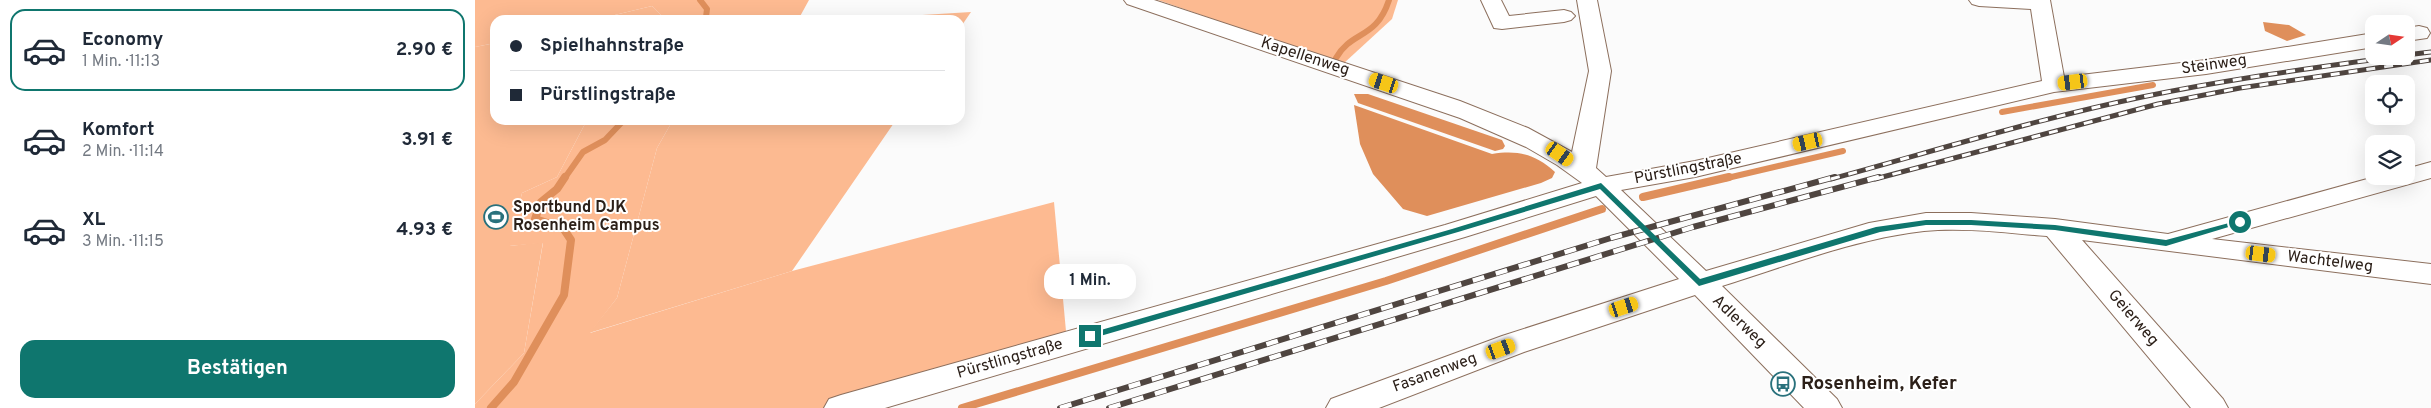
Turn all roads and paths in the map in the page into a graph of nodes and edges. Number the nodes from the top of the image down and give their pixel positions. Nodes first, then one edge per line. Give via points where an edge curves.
1 (1134, 0) edge
2 (1491, 0) edge
3 (1507, 0) edge
4 (1979, 0) edge
5 (2040, 2) edge
6 (1588, 9) edge
7 (1564, 16) junction
8 (2365, 41) edge
9 (2054, 84) junction
10 (2431, 170) edge
11 (1592, 178) junction
12 (2055, 228) junction
13 (2166, 243) junction
14 (2431, 274) edge
15 (1699, 283) junction
16 (841, 408) edge
17 (1343, 408) edge
18 (1825, 408) edge
19 (2211, 408) edge

1 - 11 street, Kapellenweg via 1498,123 1531,138
2 - 7 street via 1501,23
3 - 7 street
4 - 5 street
5 - 9 street
6 - 7 street
6 - 11 street via 1601,71
8 - 9 street, Steinweg via 2206,67
9 - 11 street, Pürstlingstraße via 1695,169
10 - 13 street
11 - 15 street, Adlerweg
11 - 16 street, Pürstlingstraße via 1455,231
12 - 13 street, Wachtelweg
12 - 15 street, Wachtelweg via 1926,222 1879,229
12 - 19 street, Geierweg
13 - 14 street, Wachtelweg
15 - 17 street, Fasanenweg via 1513,344
15 - 18 street, Adlerweg

